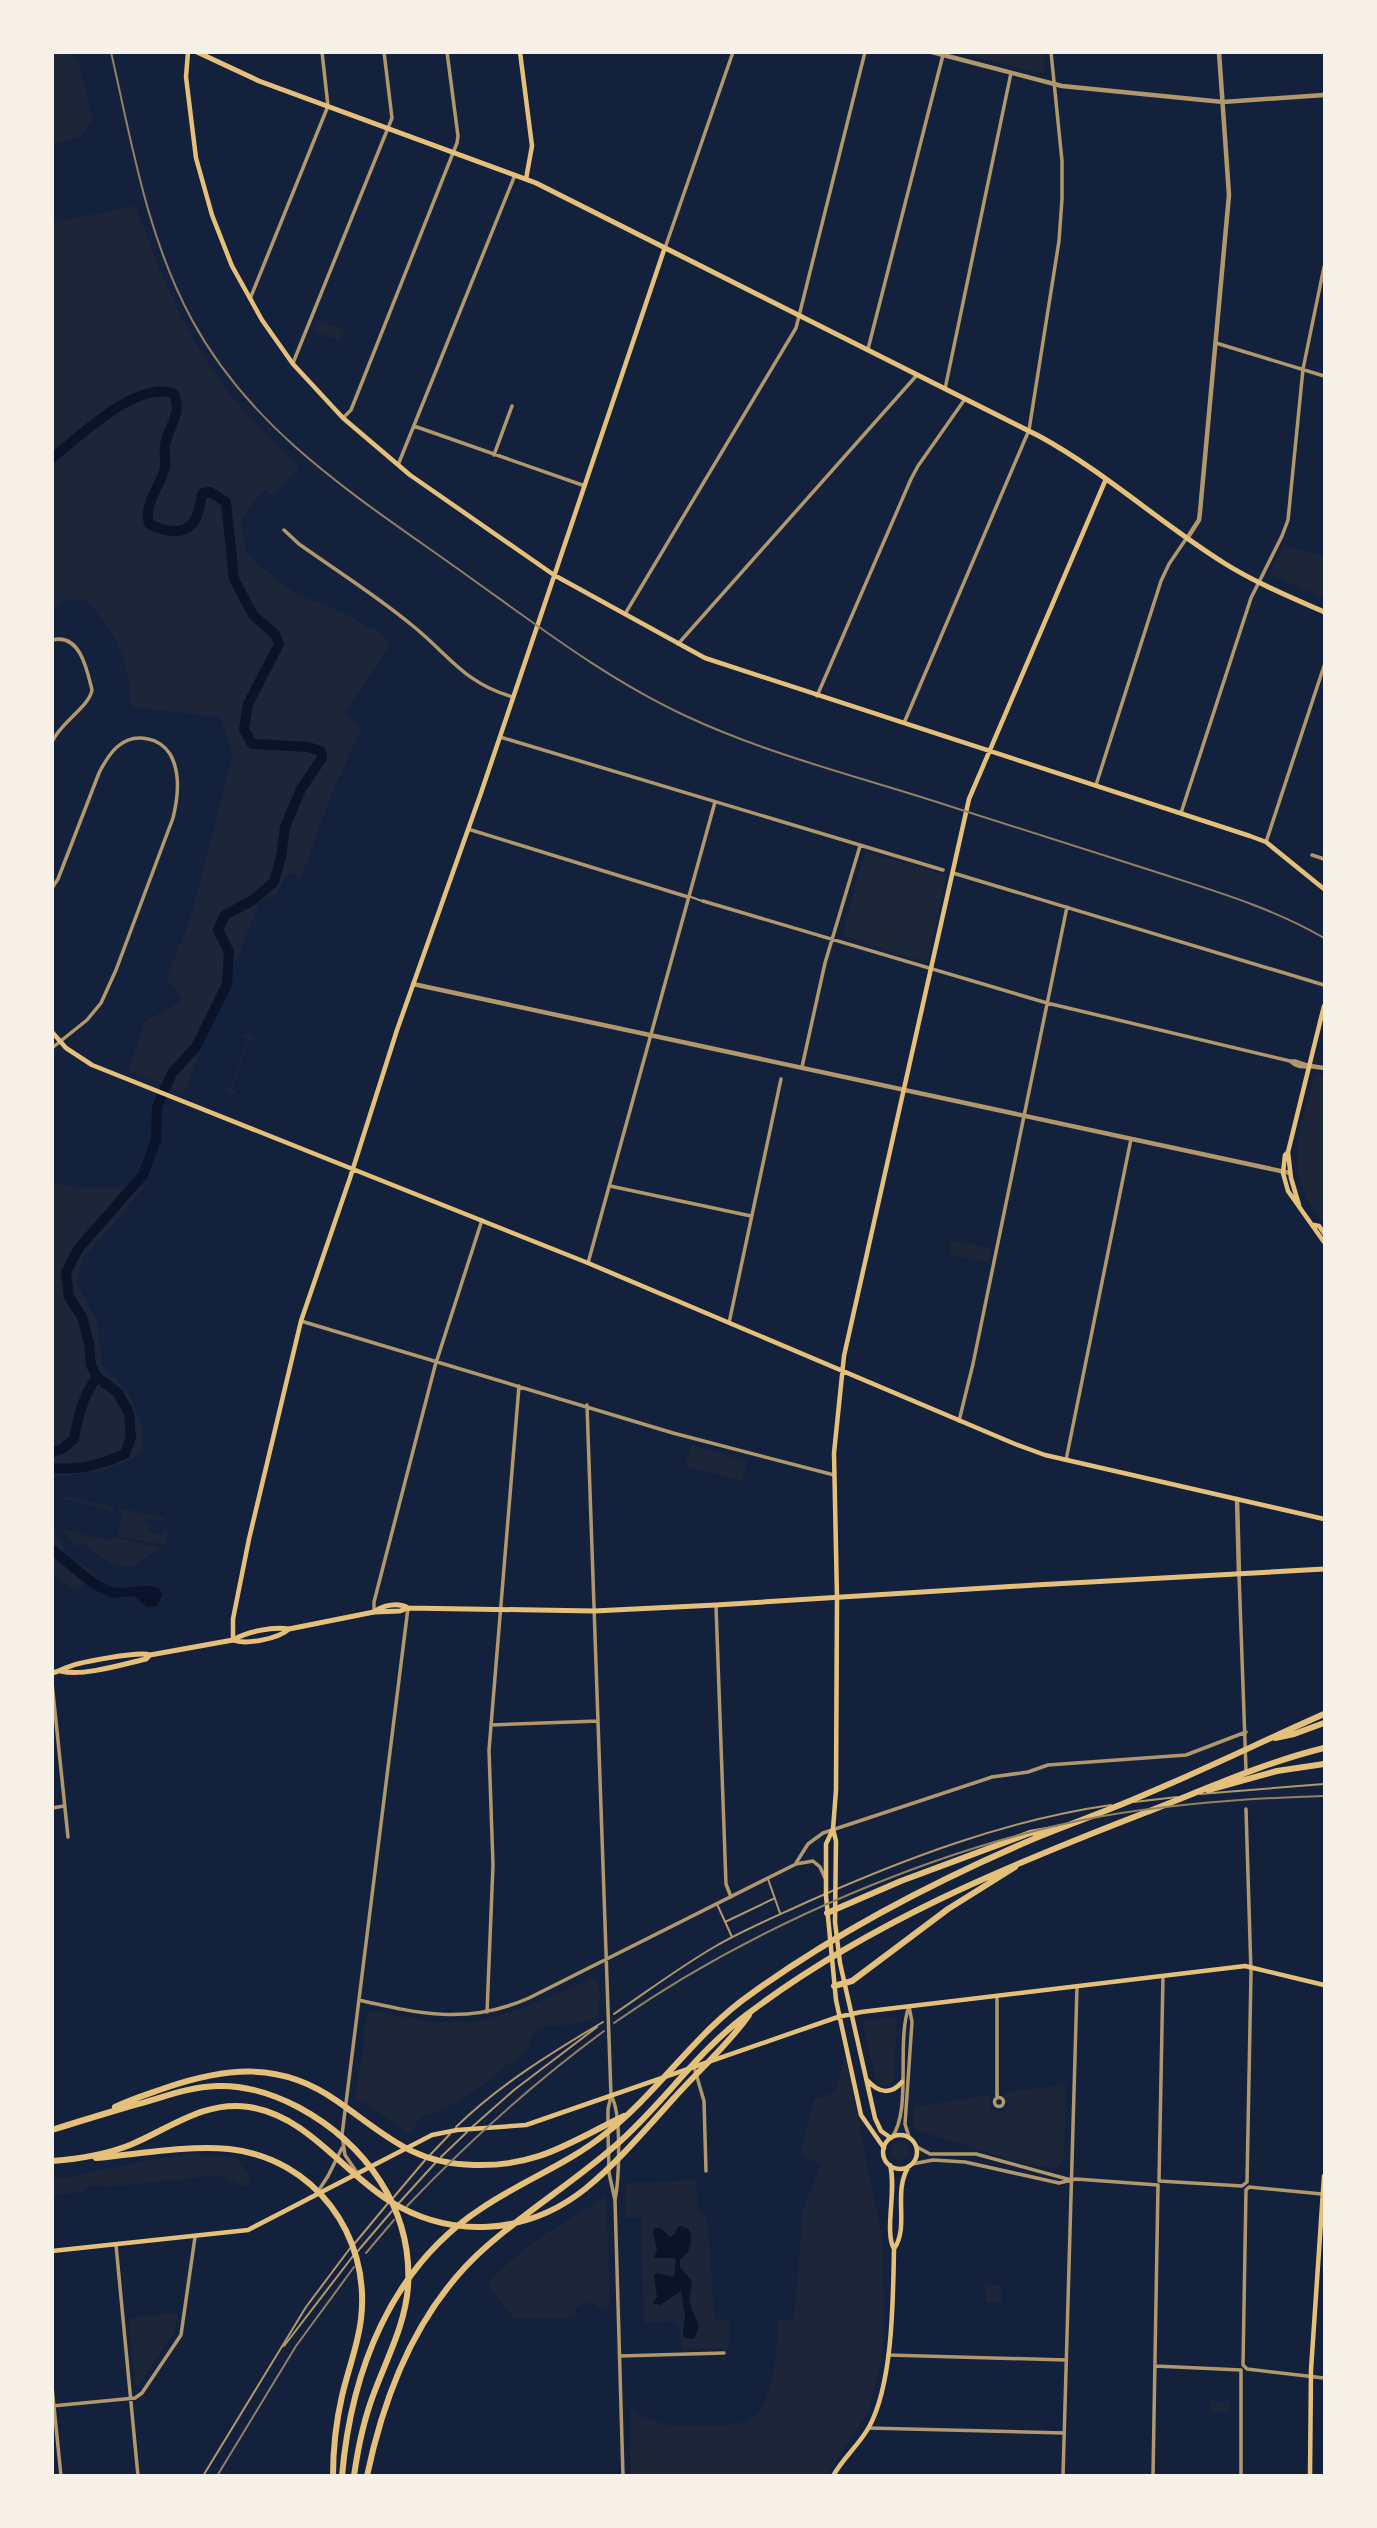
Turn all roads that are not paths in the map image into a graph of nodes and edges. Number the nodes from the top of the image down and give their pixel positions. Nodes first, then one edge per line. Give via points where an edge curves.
1 (188, 52) edge
2 (197, 52) edge
3 (321, 52) edge
4 (384, 52) edge
5 (447, 52) edge
6 (520, 52) edge
7 (733, 52) edge
8 (864, 52) edge
9 (932, 52) edge
10 (1051, 52) edge
11 (1219, 52) edge
12 (943, 55) junction
13 (1011, 72) junction
14 (1054, 84) junction
15 (1325, 95) edge
16 (1223, 102) junction
17 (328, 106) junction
18 (388, 128) junction
19 (453, 152) junction
20 (515, 175) junction
21 (526, 179) junction
22 (664, 250) junction
23 (1325, 267) edge
24 (250, 299) junction
25 (799, 316) junction
26 (1215, 343) junction
27 (868, 349) junction
28 (293, 364) junction
29 (1303, 369) junction
30 (917, 375) junction
31 (1325, 376) edge
32 (945, 389) junction
33 (965, 399) junction
34 (512, 406) dead end
35 (343, 418) junction
36 (414, 426) junction
37 (1030, 430) junction
38 (494, 455) junction
39 (398, 466) junction
40 (1106, 479) junction
41 (585, 486) junction
42 (284, 530) dead end
43 (1188, 537) junction
44 (554, 575) junction
45 (1257, 583) junction
46 (1325, 612) edge
47 (625, 615) junction
48 (52, 640) edge
49 (678, 644) junction
50 (1325, 666) edge
51 (817, 696) junction
52 (513, 697) junction
53 (904, 723) junction
54 (500, 737) junction
55 (52, 742) edge
56 (989, 751) junction
57 (1096, 785) junction
58 (715, 802) junction
59 (1181, 813) junction
60 (468, 829) junction
61 (1266, 842) junction
62 (860, 845) junction
63 (1312, 855) dead end
64 (1325, 859) edge
65 (943, 870) dead end
66 (953, 873) junction
67 (52, 888) edge
68 (1324, 888) edge
69 (688, 897) junction
70 (703, 901) joint
71 (1066, 907) junction
72 (833, 940) junction
73 (931, 969) junction
74 (413, 984) junction
75 (1325, 985) edge
76 (1046, 1003) junction
77 (1325, 1006) edge
78 (52, 1032) edge
79 (650, 1034) junction
80 (61, 1043) junction
81 (52, 1048) edge
82 (1310, 1066) junction
83 (802, 1067) junction
84 (1325, 1068) edge
85 (781, 1079) dead end
86 (904, 1090) junction
87 (1024, 1116) junction
88 (1131, 1139) junction
89 (1288, 1152) junction
90 (352, 1169) junction
91 (1283, 1173) junction
92 (1290, 1173) junction
93 (609, 1186) junction
94 (1299, 1205) junction
95 (751, 1216) junction
96 (482, 1220) junction
97 (1314, 1225) junction
98 (1325, 1233) edge
99 (1325, 1242) edge
100 (587, 1263) junction
101 (301, 1321) junction
102 (729, 1323) junction
103 (436, 1361) junction
104 (842, 1371) junction
105 (519, 1386) junction
106 (587, 1405) junction
107 (959, 1421) junction
108 (1066, 1460) junction
109 (834, 1475) junction
110 (1237, 1499) junction
111 (1325, 1519) edge
112 (1325, 1569) edge
113 (1239, 1574) junction
114 (837, 1598) junction
115 (716, 1605) junction
116 (408, 1608) junction
117 (501, 1609) junction
118 (594, 1611) junction
119 (374, 1612) junction
120 (233, 1640) junction
121 (52, 1673) edge
122 (52, 1683) edge
123 (1325, 1714) edge
124 (598, 1721) junction
125 (1325, 1723) edge
126 (491, 1725) junction
127 (1246, 1732) junction
128 (1269, 1738) junction
129 (1325, 1748) edge
130 (1325, 1763) edge
131 (1246, 1770) dead end
132 (1325, 1784) edge
133 (1199, 1791) junction
134 (65, 1806) junction
135 (52, 1808) edge
136 (1246, 1809) dead end
137 (833, 1829) junction
138 (1058, 1829) junction
139 (68, 1837) dead end
140 (1019, 1863) junction
141 (795, 1864) junction
142 (825, 1874) junction
143 (768, 1879) junction
144 (731, 1896) junction
145 (775, 1898) junction
146 (717, 1903) junction
147 (835, 1909) junction
148 (827, 1913) junction
149 (781, 1914) junction
150 (725, 1922) junction
151 (733, 1937) junction
152 (606, 1958) junction
153 (1250, 1967) junction
154 (1163, 1976) junction
155 (844, 1984) junction
156 (1325, 1985) edge
157 (834, 1986) junction
158 (1077, 1987) junction
159 (997, 1996) junction
160 (359, 2000) junction
161 (909, 2006) junction
162 (751, 2011) junction
163 (487, 2012) junction
164 (614, 2014) dead end
165 (857, 2038) junction
166 (845, 2041) junction
167 (694, 2067) junction
168 (865, 2078) junction
169 (902, 2081) junction
170 (611, 2096) junction
171 (997, 2098) dead end
172 (104, 2113) junction
173 (629, 2113) junction
174 (52, 2130) edge
175 (891, 2137) junction
176 (909, 2137) junction
177 (342, 2146) junction
178 (917, 2147) junction
179 (884, 2148) junction
180 (81, 2158) junction
181 (52, 2161) edge
182 (890, 2165) junction
183 (911, 2165) junction
184 (706, 2171) dead end
185 (358, 2174) junction
186 (1325, 2176) edge
187 (1071, 2179) junction
188 (1157, 2181) junction
189 (1324, 2194) edge
190 (313, 2197) junction
191 (615, 2200) junction
192 (892, 2215) junction
193 (901, 2216) junction
194 (195, 2237) junction
195 (116, 2245) junction
196 (894, 2249) junction
197 (52, 2251) edge
198 (279, 2352) junction
199 (724, 2353) dead end
200 (888, 2355) junction
201 (620, 2356) junction
202 (1066, 2360) junction
203 (1155, 2366) junction
204 (1243, 2369) junction
205 (1310, 2376) junction
206 (1325, 2378) edge
207 (52, 2387) edge
208 (131, 2398) junction
209 (53, 2406) edge
210 (868, 2428) junction
211 (1064, 2433) junction
212 (61, 2476) edge
213 (138, 2476) edge
214 (203, 2476) edge
215 (333, 2476) edge
216 (342, 2476) edge
217 (355, 2476) edge
218 (367, 2476) edge
219 (623, 2476) edge
220 (833, 2476) edge
221 (1063, 2476) edge
222 (1153, 2476) edge
223 (1241, 2476) edge
224 (1310, 2476) edge

1 - 24 main road via 191,126 204,191 232,266
2 - 17 main road
3 - 17 street
4 - 18 street via 393,118
5 - 19 street via 458,136
6 - 21 main road via 532,146
7 - 22 street
8 - 25 street
9 - 12 street
10 - 14 street
11 - 16 street
12 - 13 street
12 - 27 street
13 - 14 street
13 - 32 street
14 - 16 street
14 - 37 street via 1062,199
15 - 16 street
16 - 26 street via 1229,195
17 - 18 main road
17 - 24 street
18 - 19 main road
18 - 28 street
19 - 20 main road
19 - 35 street via 351,410
20 - 21 main road
20 - 36 street
21 - 22 main road
22 - 25 main road
22 - 41 main road
23 - 29 street
24 - 28 main road
25 - 27 main road
25 - 47 street
26 - 29 street
26 - 43 street via 1200,516
27 - 30 main road
28 - 35 main road
29 - 31 street
29 - 45 street via 1288,520
30 - 32 main road
30 - 49 street
32 - 33 main road
33 - 37 main road
33 - 51 street via 918,466
34 - 38 street
35 - 39 main road
36 - 38 street
36 - 39 street
37 - 40 main road
37 - 53 street
38 - 41 street
39 - 44 main road
40 - 43 main road
40 - 56 main road
41 - 44 main road
42 - 52 street via 416,628 459,670
43 - 45 main road
43 - 57 street via 1161,581
44 - 47 main road
44 - 52 main road
45 - 46 main road
45 - 59 street
47 - 49 main road
48 - 55 street via 65,639 77,647 92,690
49 - 51 main road via 705,658
50 - 61 street
51 - 53 main road
52 - 54 main road
53 - 56 main road
54 - 58 street
54 - 60 main road
56 - 57 main road
56 - 66 main road via 969,799
57 - 59 main road
58 - 62 street
58 - 69 street
59 - 61 main road
60 - 69 street
60 - 74 main road
61 - 68 main road
62 - 65 street
62 - 72 street
63 - 64 street
66 - 71 street
66 - 73 main road
67 - 80 street via 99,773 115,747 137,737 163,746 177,779 173,818 110,984 94,1013
69 - 70 lane
69 - 79 street
70 - 72 street
71 - 75 street
71 - 76 street
72 - 73 street
72 - 83 street
73 - 76 street
73 - 86 main road
74 - 79 street
74 - 90 main road
76 - 82 street
76 - 87 street
77 - 82 main road
78 - 80 main road
79 - 83 street
79 - 93 street
80 - 81 street
80 - 90 main road via 92,1065
82 - 84 street
82 - 89 main road
83 - 86 street
85 - 95 street
86 - 87 street
86 - 104 main road
87 - 88 street
87 - 107 street
88 - 91 street
88 - 108 street
89 - 91 main road
89 - 92 main road
90 - 96 main road
90 - 101 main road
91 - 92 street
91 - 94 main road via 1291,1198
92 - 94 main road
93 - 95 street
93 - 100 street
94 - 97 main road
95 - 102 street
96 - 100 main road
96 - 103 street
97 - 98 main road
97 - 99 main road
100 - 102 main road
101 - 103 street
101 - 120 main road via 249,1539
102 - 104 main road
103 - 105 street
103 - 119 street
104 - 107 main road
104 - 109 main road
105 - 106 street
105 - 117 street
106 - 109 street
106 - 118 street
107 - 108 main road
108 - 110 main road
109 - 114 main road
110 - 111 main road
110 - 113 street
112 - 113 main road
113 - 114 main road
113 - 127 street
114 - 115 main road
114 - 137 main road
115 - 118 main road
115 - 144 street via 726,1884
116 - 117 main road
116 - 119 main road via 386,1606
116 - 160 street
117 - 118 main road
117 - 126 street
118 - 124 street
119 - 120 main road via 289,1629 281,1635
120 - 121 main road via 100,1668
122 - 134 street
123 - 128 highway
124 - 126 street
124 - 152 street
125 - 128 highway
126 - 163 street
127 - 131 street
127 - 137 street via 1186,1755 1048,1765 992,1777
128 - 138 highway
129 - 133 highway via 1272,1762
130 - 133 highway
132 - 149 lane via 1202,1793 1048,1817 893,1867
133 - 140 highway
134 - 135 street
134 - 139 street
136 - 153 street
137 - 141 street via 811,1841
137 - 142 main road via 826,1844
137 - 147 main road
138 - 147 highway via 1030,1833
138 - 173 highway via 894,1906 783,1972 709,2028
140 - 155 highway
140 - 162 highway via 874,1933
141 - 142 street via 813,1861
141 - 143 street
142 - 148 main road
143 - 144 street
143 - 145 lane
144 - 146 street
145 - 149 lane
145 - 150 lane
146 - 150 lane
146 - 152 street
147 - 148 highway
147 - 155 main road
148 - 157 main road
149 - 151 lane
150 - 151 lane
151 - 164 lane
152 - 163 street via 529,1998
152 - 170 street
153 - 154 main road
153 - 156 main road
153 - 188 street via 1244,2184
154 - 158 main road
154 - 188 street
155 - 157 highway
155 - 165 main road
157 - 166 main road
158 - 159 main road
158 - 187 street
159 - 161 main road
159 - 171 street
160 - 163 street via 432,2015
160 - 177 street
161 - 167 main road via 838,2017
161 - 169 street
161 - 176 street via 905,2124
162 - 180 highway via 601,2175 559,2206 513,2225 461,2227 407,2210 369,2186 297,2125 253,2108 231,2106 200,2112 128,2146
162 - 218 highway via 713,2043 620,2141 462,2270 429,2313 398,2373
165 - 166 main road
165 - 168 main road
166 - 179 main road via 862,2117
167 - 170 main road
167 - 184 street via 704,2101
168 - 169 main road via 884,2092
168 - 175 main road via 878,2126
169 - 175 street via 900,2124
170 - 185 main road via 526,2125 432,2135
170 - 191 street via 609,2173
170 - 191 street via 617,2107
172 - 173 highway via 186,2080 234,2070 279,2075 328,2095 387,2139 416,2154 448,2163 486,2165 524,2161 563,2147
172 - 174 highway
172 - 217 highway via 187,2090 244,2088 275,2096 332,2129 377,2174 401,2225 407,2256 406,2304 367,2414
173 - 216 highway via 569,2159 479,2210 414,2270 374,2338 362,2370
175 - 176 main road
175 - 179 main road
176 - 178 main road
177 - 185 street
177 - 190 street
178 - 183 main road
178 - 187 street via 929,2154 976,2154
179 - 182 main road
180 - 181 highway
180 - 215 highway via 235,2150 281,2164 322,2193 346,2229 359,2267 362,2307 338,2413
182 - 183 main road
182 - 192 main road
183 - 187 street via 959,2161 1049,2182
183 - 193 main road via 901,2183
185 - 190 main road
186 - 189 main road
187 - 188 street
187 - 202 street
188 - 203 street
189 - 204 street via 1248,2188
189 - 205 main road
190 - 194 main road via 248,2230
191 - 201 street
192 - 193 main road
192 - 196 main road
193 - 196 main road
194 - 195 main road
194 - 208 street via 181,2335 142,2393
195 - 197 main road
195 - 208 street
196 - 200 main road
198 - 198 lane via 346,2265 456,2142 521,2084 603,2022 510,2081 442,2141 335,2267
198 - 214 lane
199 - 201 street
200 - 202 street
200 - 210 main road
201 - 219 street
202 - 211 street
203 - 204 street
203 - 222 street
204 - 205 street
204 - 223 street
205 - 206 street
205 - 224 main road
207 - 209 street
208 - 209 street
208 - 213 street
209 - 212 street
210 - 211 street
210 - 220 main road
211 - 221 street

